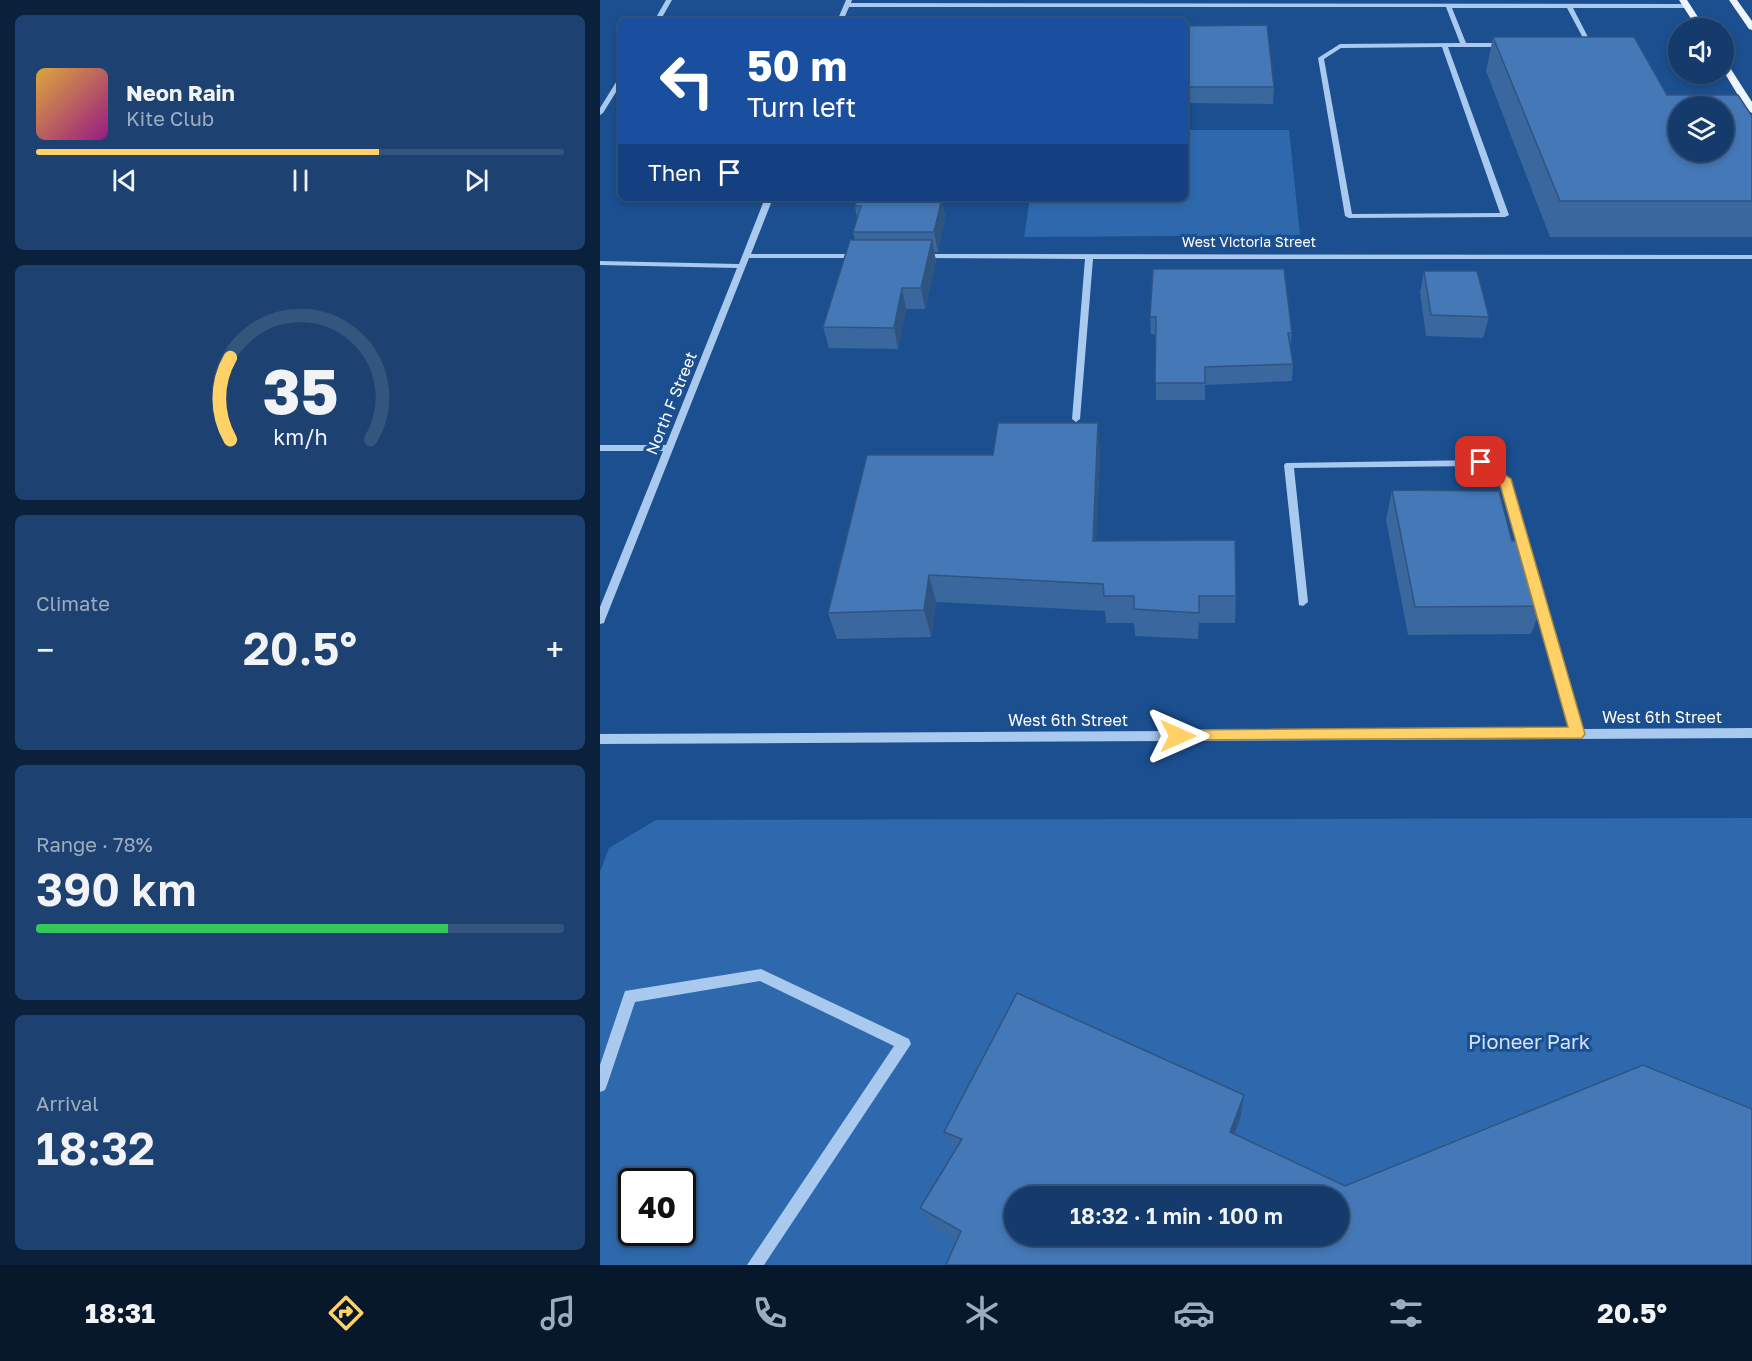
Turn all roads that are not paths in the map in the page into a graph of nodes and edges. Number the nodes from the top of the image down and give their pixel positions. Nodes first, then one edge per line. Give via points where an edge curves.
1 (669, 0) edge
2 (1733, 0) edge
3 (848, 3) edge
4 (1241, 3) edge
5 (1413, 3) edge
6 (1685, 3) edge
7 (1448, 5) junction
8 (1569, 6) junction
9 (659, 18) edge
10 (841, 18) edge
11 (1695, 18) edge
12 (1752, 27) edge
13 (1566, 44) edge
14 (1444, 45) junction
15 (1464, 45) junction
16 (1509, 45) edge
17 (1734, 81) edge
18 (618, 84) edge
19 (1752, 111) edge
20 (600, 113) edge
21 (768, 201) edge
22 (746, 256) junction
23 (868, 256) edge
24 (915, 256) edge
25 (1089, 256) junction
26 (1752, 256) edge
27 (600, 263) edge
28 (742, 266) junction
29 (1076, 419) dead end
30 (600, 448) edge
31 (669, 448) junction
32 (1531, 571) edge
33 (1534, 582) edge
34 (1303, 602) dead end
35 (600, 620) edge
36 (1752, 733) edge
37 (1577, 734) junction
38 (600, 739) edge
39 (600, 1085) edge
40 (755, 1265) edge

1 - 9 street
2 - 12 main road
3 - 4 street
3 - 10 street
4 - 5 street
5 - 7 street
6 - 8 street
6 - 11 main road
7 - 8 street
7 - 15 street
8 - 13 street via 1586,39
14 - 14 street via 1340,46 1321,58 1348,216 1505,215
14 - 15 street
15 - 16 street
17 - 19 main road
18 - 20 street
21 - 22 street, North F Street
22 - 23 street
22 - 28 street, North F Street
24 - 25 street, West Victoria Street
25 - 26 street, West Victoria Street
25 - 29 street
27 - 28 street
28 - 31 street, North F Street
30 - 31 street
31 - 35 street, North F Street
32 - 34 street via 1504,479 1481,462 1289,465
33 - 37 street
36 - 37 street, West 6th Street
37 - 38 street, West 6th Street
39 - 40 street via 630,996 761,975 904,1044

